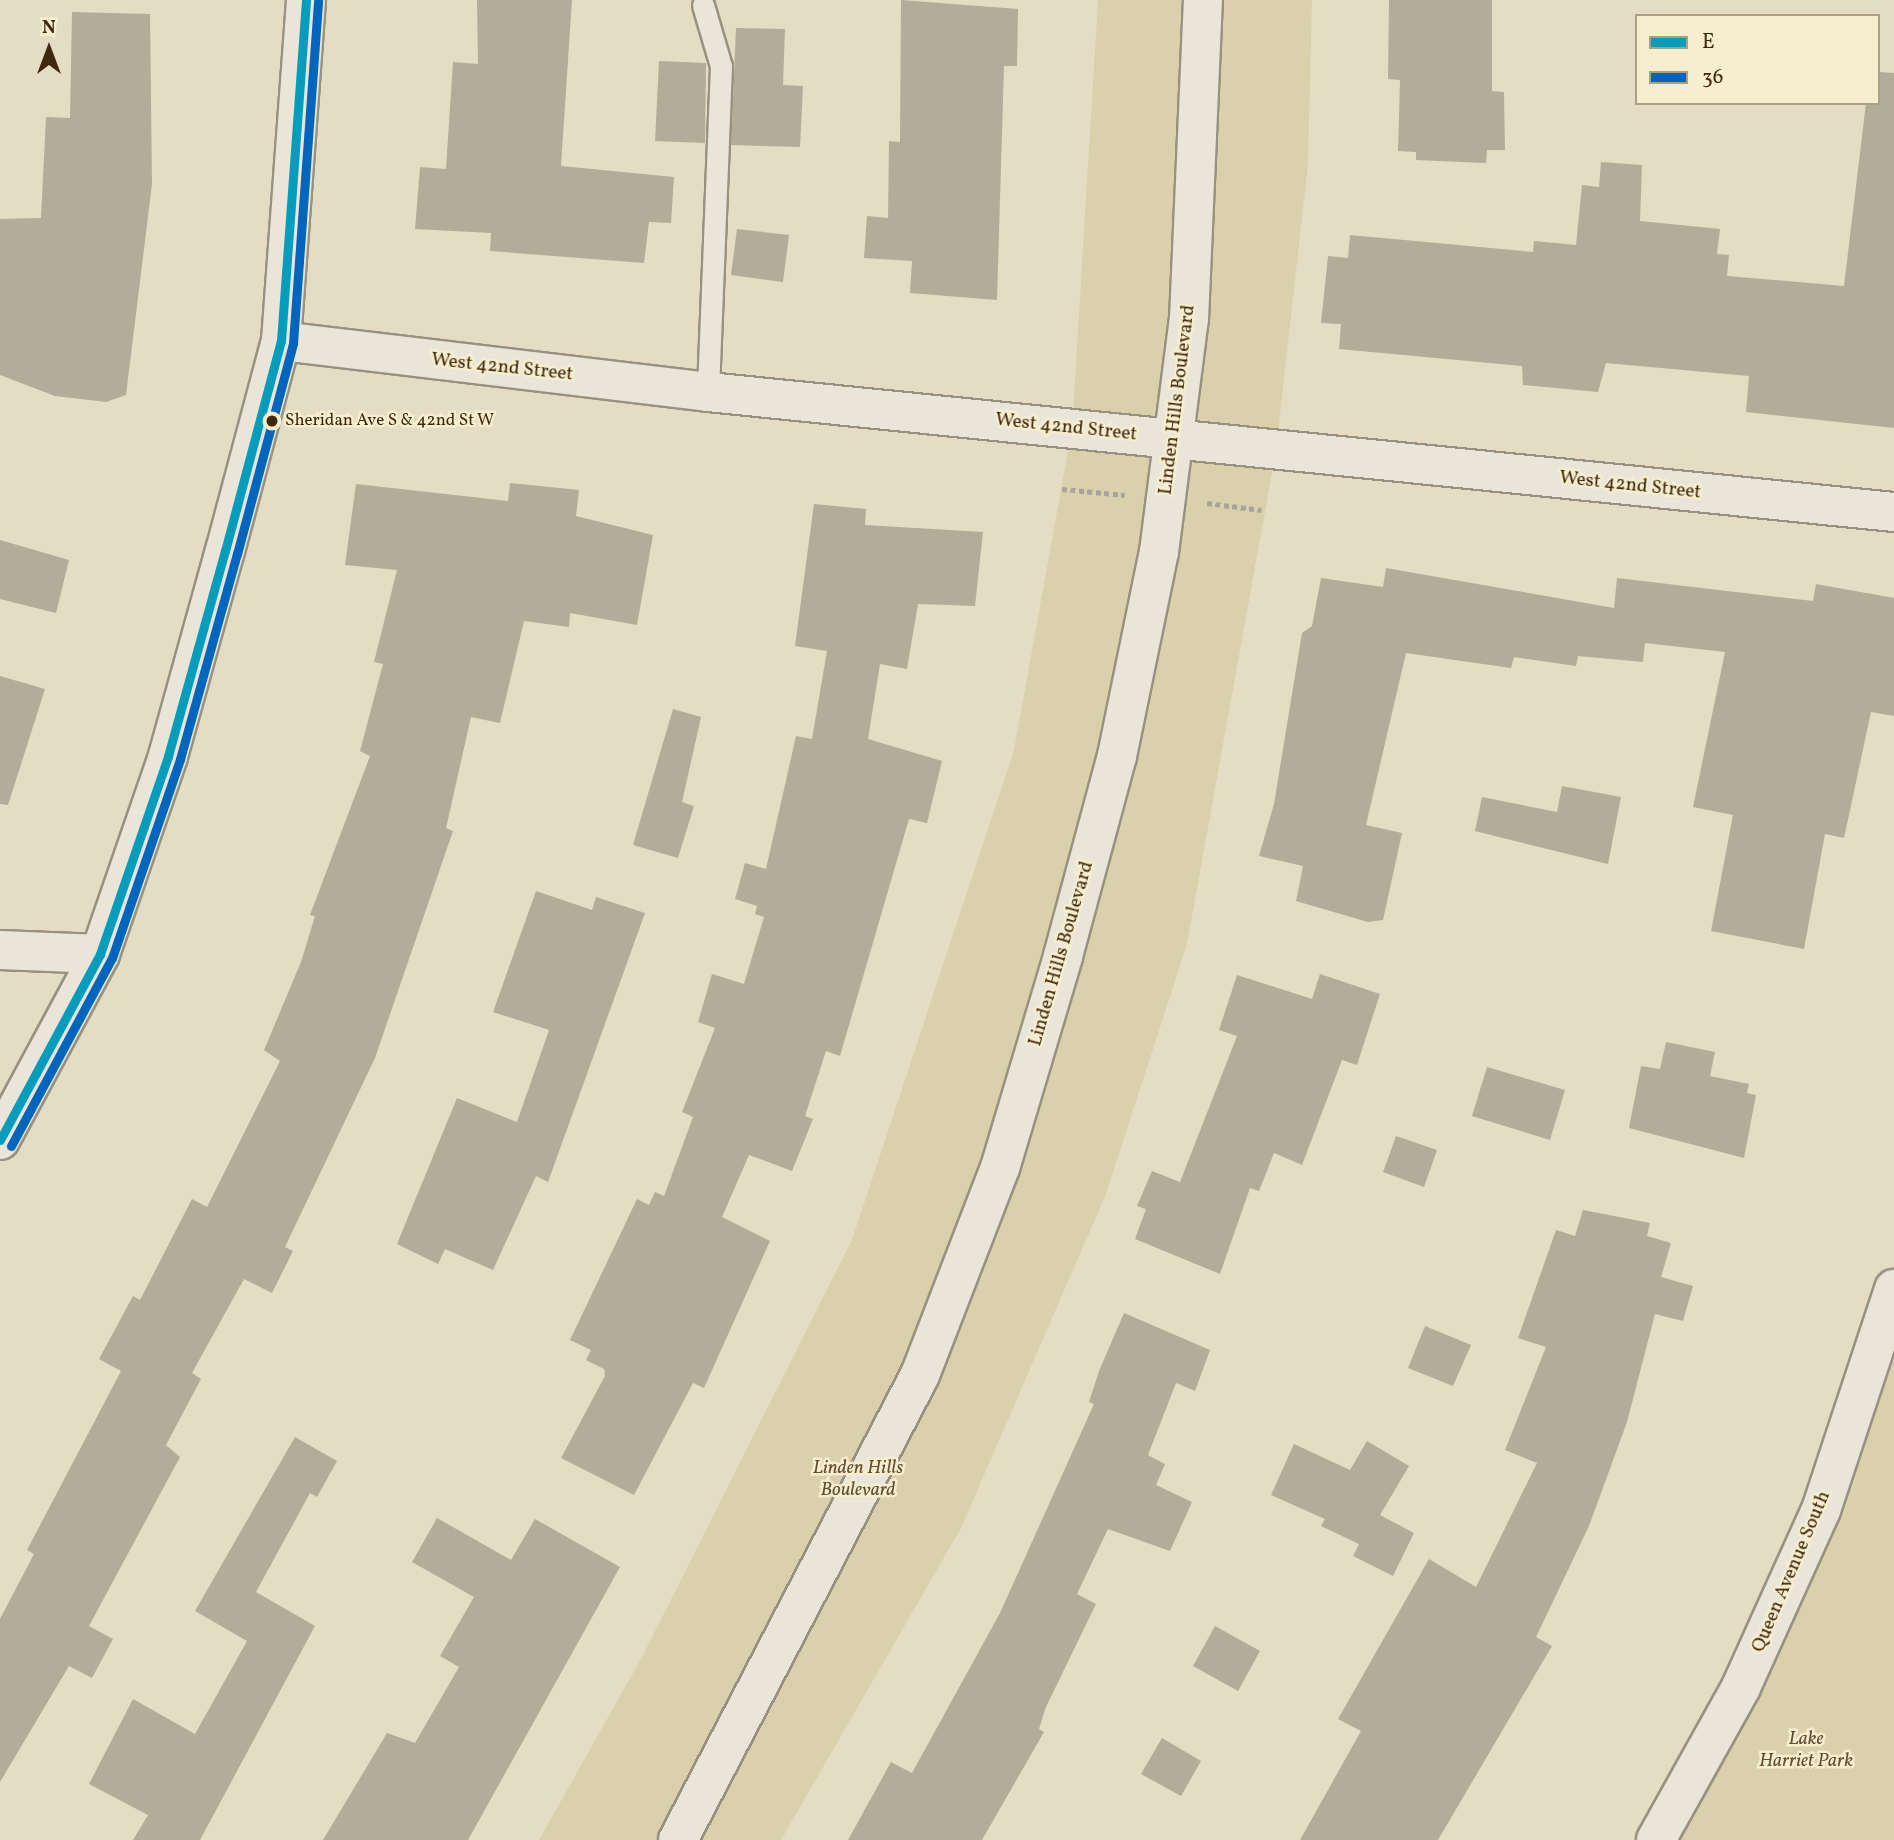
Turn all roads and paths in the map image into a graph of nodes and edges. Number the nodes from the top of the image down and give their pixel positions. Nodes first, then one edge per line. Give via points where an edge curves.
1 (306, 0) edge
2 (1203, 0) edge
3 (703, 5) dead end
4 (281, 341) junction
5 (708, 392) junction
6 (1175, 439) junction
7 (1894, 512) edge
8 (0, 950) edge
9 (100, 954) junction
10 (0, 1140) edge
11 (1894, 1289) edge
12 (678, 1840) edge
13 (1656, 1840) edge

1 - 4 street
2 - 6 street, Linden Hills Boulevard via 1189,319
3 - 5 lane via 721,66
4 - 5 street, West 42nd Street
4 - 9 street via 168,756
5 - 6 street, West 42nd Street
6 - 7 street, West 42nd Street
6 - 12 street, Linden Hills Boulevard via 1117,756 1000,1168 920,1375
8 - 9 street
9 - 10 street
11 - 13 street, Queen Avenue South via 1821,1510 1741,1687

